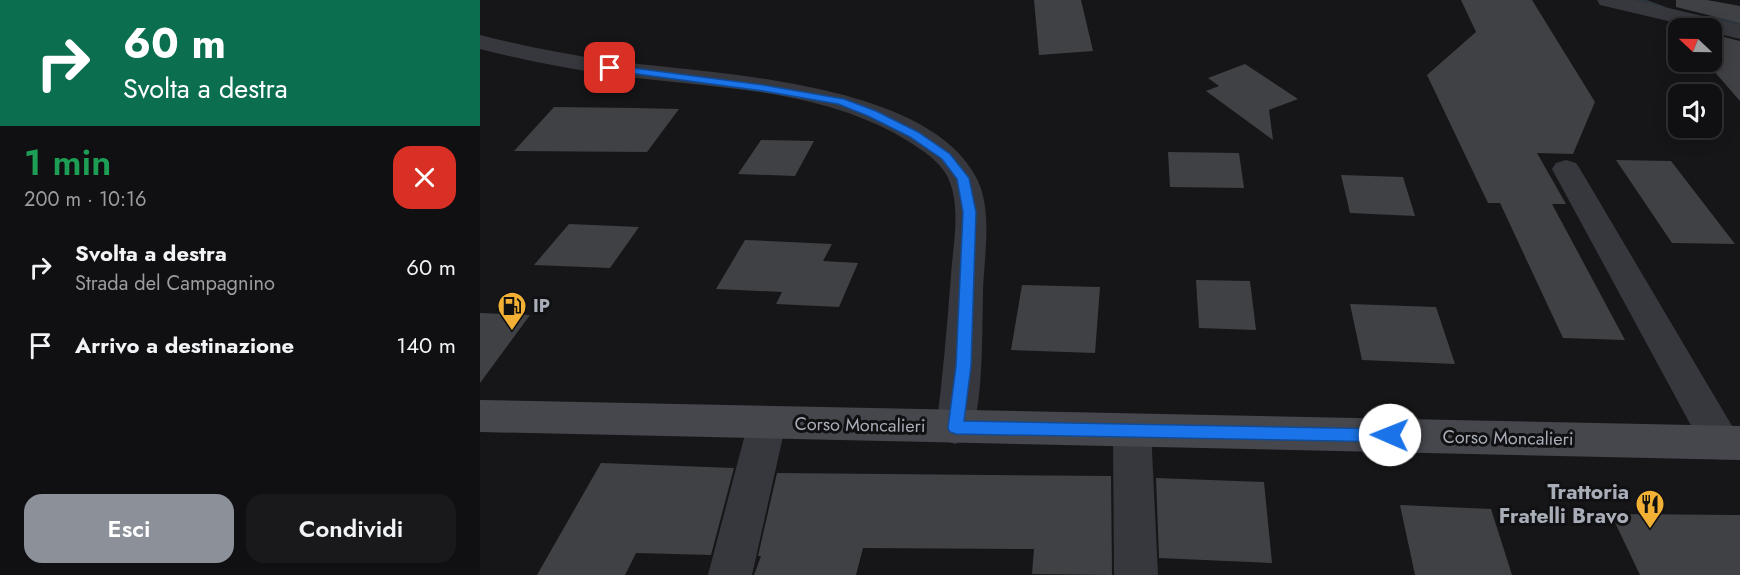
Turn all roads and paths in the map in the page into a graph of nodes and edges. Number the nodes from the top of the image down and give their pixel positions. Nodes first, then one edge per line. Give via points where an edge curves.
1 (1608, 0) edge
2 (1740, 32) edge
3 (480, 42) edge
4 (1566, 169) dead end
5 (480, 416) edge
6 (767, 423) junction
7 (956, 428) junction
8 (1132, 430) junction
9 (1731, 443) edge
10 (730, 575) edge
11 (1136, 575) edge

1 - 2 street
3 - 7 street via 588,65 840,101 914,135 946,157 963,178 970,212
4 - 9 street
5 - 6 main road, Corso Moncalieri
6 - 7 main road, Corso Moncalieri
6 - 10 street
7 - 8 main road, Corso Moncalieri
8 - 9 main road, Corso Moncalieri
8 - 11 street

